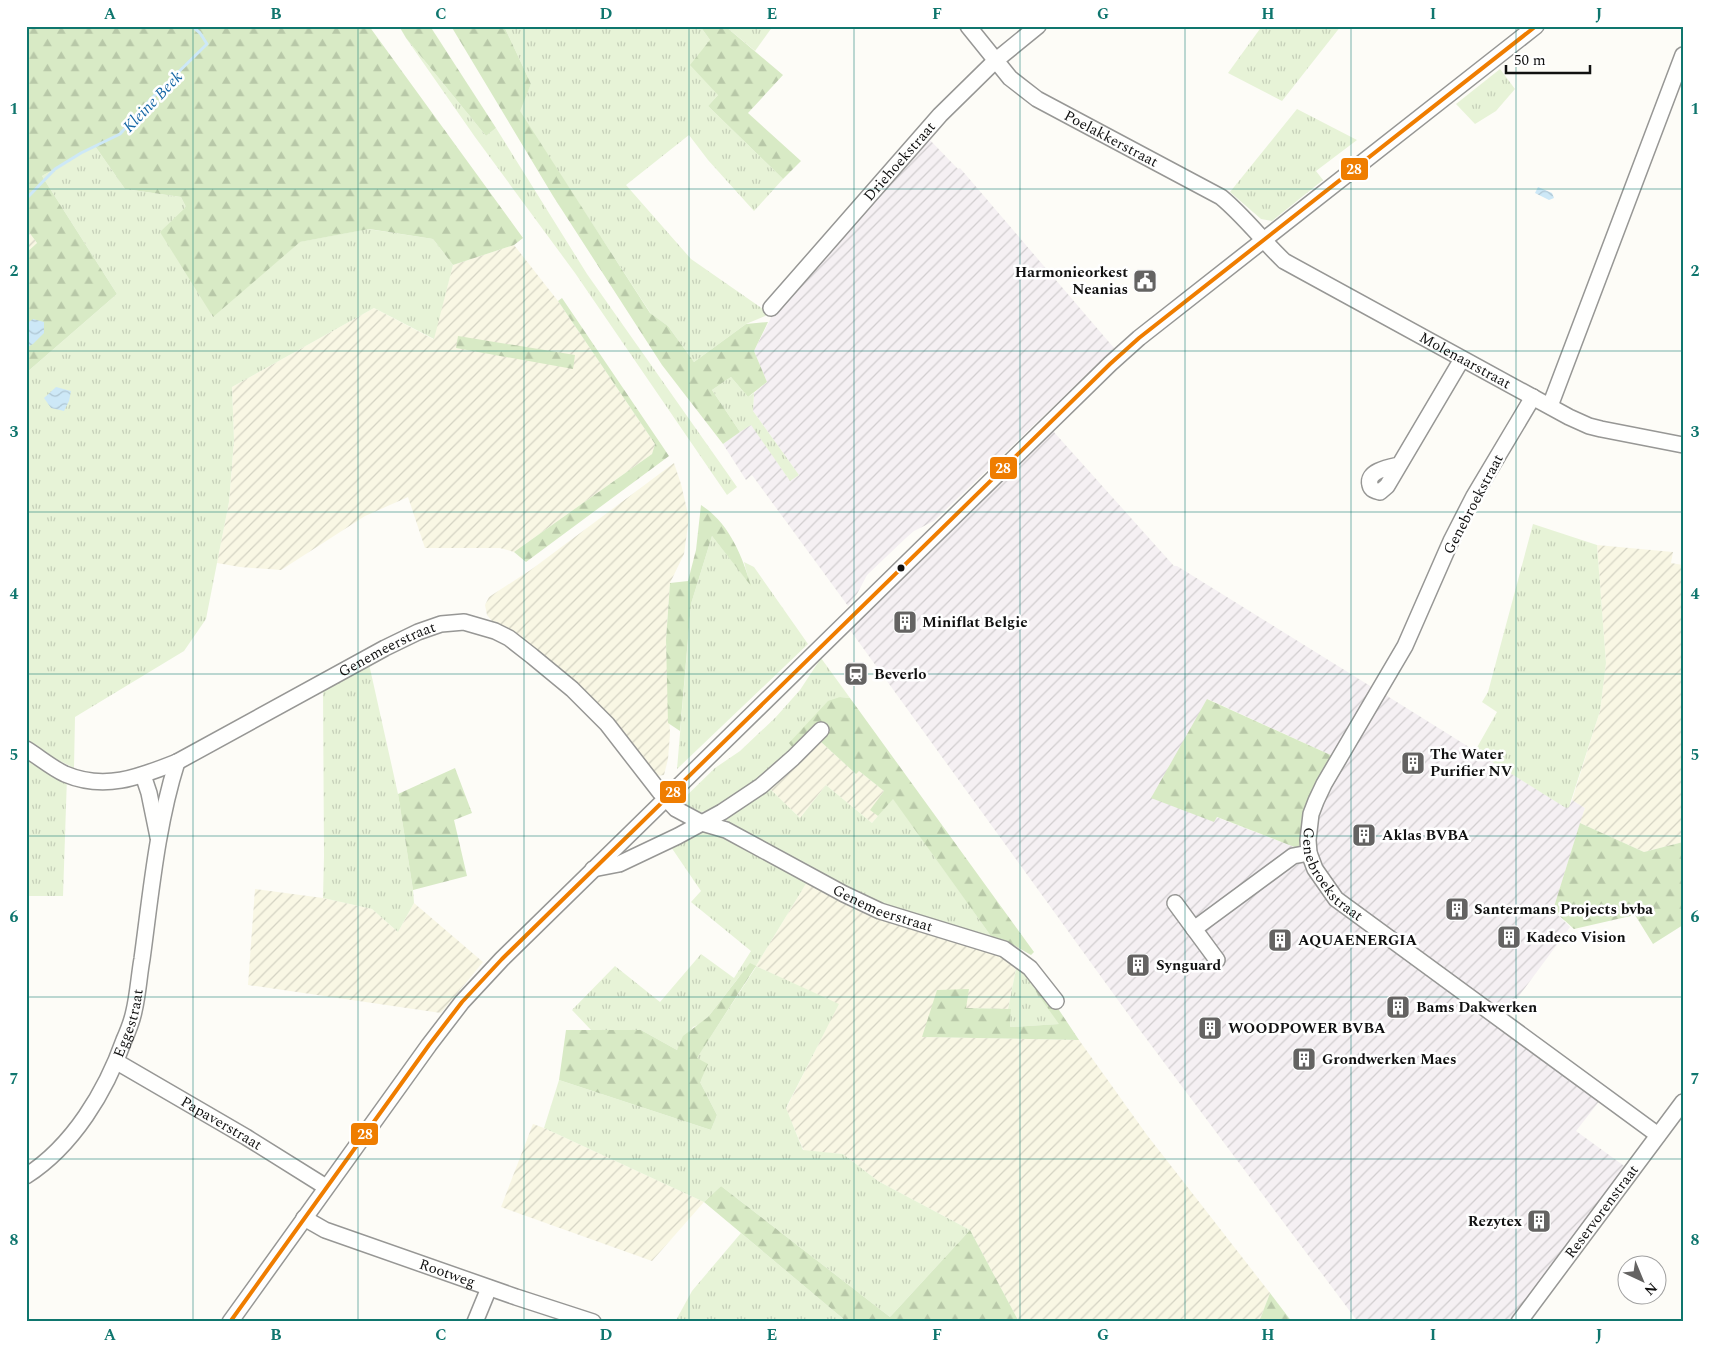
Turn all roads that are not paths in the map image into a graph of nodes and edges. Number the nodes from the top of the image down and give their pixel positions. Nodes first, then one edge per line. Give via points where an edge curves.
1 (968, 26) edge
2 (1038, 26) edge
3 (1536, 26) edge
4 (1683, 55) edge
5 (996, 61) junction
6 (1263, 240) junction
7 (771, 308) dead end
8 (1462, 359) junction
9 (1533, 397) junction
10 (1550, 406) junction
11 (1683, 445) edge
12 (1399, 465) dead end
13 (821, 730) dead end
14 (26, 749) edge
15 (177, 762) junction
16 (143, 775) junction
17 (665, 798) junction
18 (702, 823) junction
19 (158, 840) junction
20 (1309, 853) junction
21 (593, 868) junction
22 (1175, 903) dead end
23 (1194, 929) junction
24 (1217, 960) dead end
25 (1056, 1001) dead end
26 (116, 1062) junction
27 (1683, 1102) edge
28 (1658, 1135) junction
29 (26, 1176) edge
30 (326, 1187) junction
31 (304, 1218) junction
32 (489, 1288) junction
33 (230, 1322) edge
34 (475, 1322) edge
35 (593, 1322) edge
36 (1519, 1322) edge

1 - 5 street, Poelakkerstraat
2 - 5 street, Driehoekstraat
3 - 6 street
4 - 10 street
5 - 6 street, Poelakkerstraat via 1010,78 1038,98 1220,197 1234,207
5 - 7 street, Driehoekstraat via 925,131
6 - 8 street, Molenaarstraat via 1284,261
6 - 17 street via 1110,364
8 - 9 street, Molenaarstraat
8 - 12 street
9 - 10 street, Molenaarstraat
9 - 20 street, Genebroekstraat via 1474,496 1398,660 1324,784 1311,814
10 - 11 street, Molenaarstraat via 1589,426
13 - 18 street via 761,786
14 - 16 street, Genemeerstraat via 65,773 97,782 114,782
15 - 16 street, Genemeerstraat
15 - 17 street, Genemeerstraat via 385,648 442,624 464,622 508,638 572,689 607,724
15 - 19 street, Eggestraat via 168,788
16 - 19 street, Eggestraat
17 - 18 street, Genemeerstraat via 676,809
17 - 21 street
18 - 21 street via 619,864
18 - 25 street, Genemeerstraat via 726,830 880,911 1004,949 1030,968
19 - 26 street, Eggestraat via 134,1013
20 - 23 street via 1294,856
20 - 28 street, Genebroekstraat via 1315,869 1336,899
21 - 30 street via 462,1002
22 - 23 street
23 - 24 street
26 - 29 street, Eggestraat via 86,1115 55,1152
26 - 30 street, Papaverstraat
27 - 28 street, Reservorenstraat
28 - 36 street, Reservorenstraat
30 - 31 street
31 - 32 street, Rootweg via 325,1230
31 - 33 street
32 - 34 street
32 - 35 street, Rootweg

